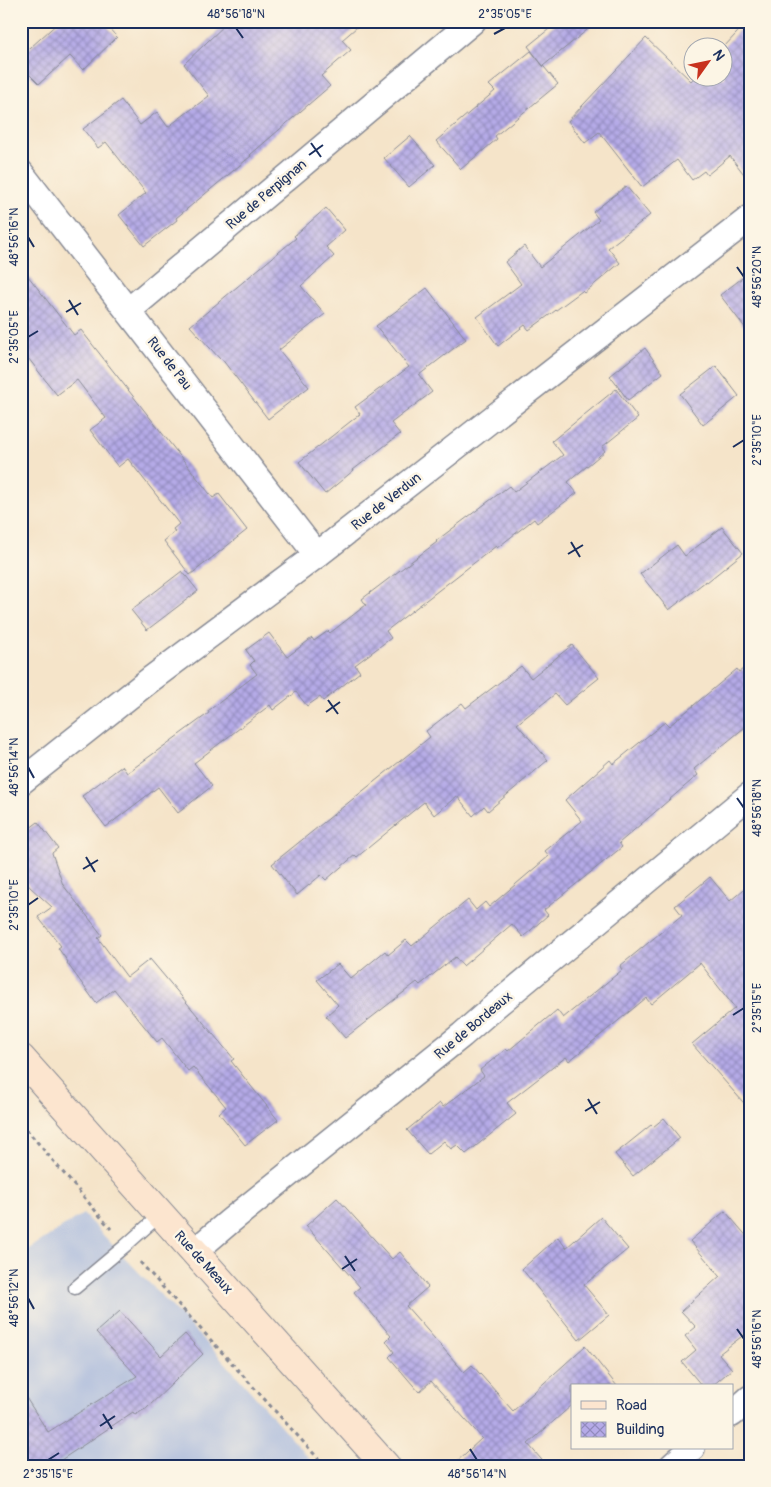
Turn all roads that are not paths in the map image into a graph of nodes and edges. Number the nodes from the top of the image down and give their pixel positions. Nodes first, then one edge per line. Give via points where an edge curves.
1 (473, 21) edge
2 (21, 173) edge
3 (750, 218) edge
4 (128, 310) junction
5 (317, 555) junction
6 (21, 782) edge
7 (750, 795) edge
8 (21, 1058) edge
9 (161, 1214) junction
10 (194, 1251) junction
11 (75, 1288) dead end
12 (750, 1398) edge
13 (734, 1412) edge
14 (690, 1450) edge
15 (386, 1466) edge
16 (672, 1466) edge

1 - 4 street, Rue de Perpignan
2 - 4 street, Rue de Pau
3 - 5 street, Rue de Verdun
4 - 5 street, Rue de Pau
5 - 6 street, Rue de Verdun via 151,679
7 - 10 street, Rue de Bordeaux via 462,1036
8 - 9 main road, Rue de Meaux
9 - 10 main road, Rue de Meaux
9 - 11 lane
10 - 15 main road, Rue de Meaux
12 - 13 street
14 - 16 street

